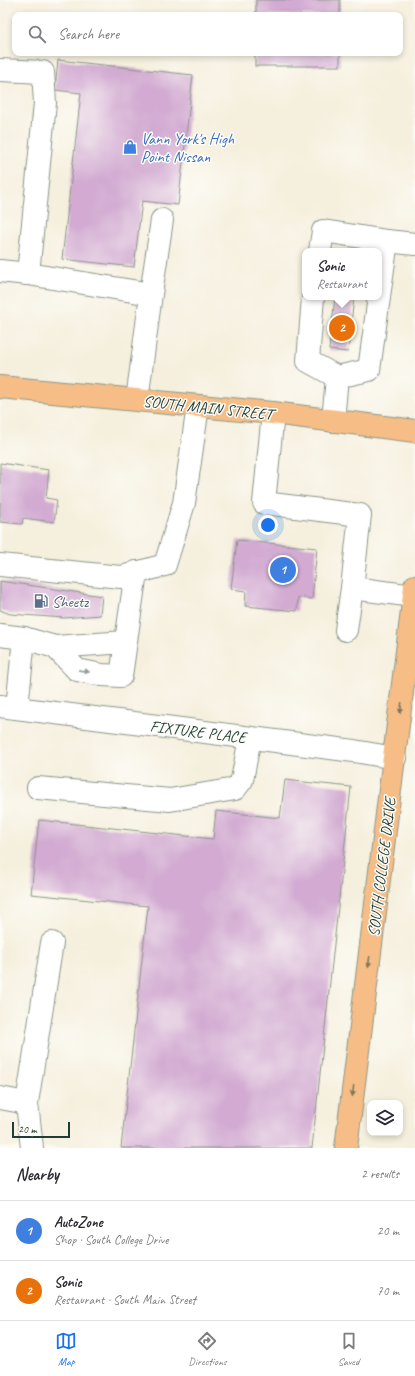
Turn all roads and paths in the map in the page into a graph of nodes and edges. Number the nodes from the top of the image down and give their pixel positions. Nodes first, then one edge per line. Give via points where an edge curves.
1 (0, 70) edge
2 (162, 220) dead end
3 (377, 239) junction
4 (415, 244) edge
5 (320, 248) edge
6 (338, 248) edge
7 (377, 248) edge
8 (0, 271) edge
9 (28, 274) junction
10 (151, 294) junction
11 (313, 300) edge
12 (326, 300) edge
13 (379, 300) edge
14 (309, 349) junction
15 (337, 377) junction
16 (0, 387) edge
17 (137, 400) junction
18 (198, 406) junction
19 (273, 413) junction
20 (333, 421) junction
21 (415, 431) edge
22 (0, 565) edge
23 (136, 572) junction
24 (352, 588) junction
25 (414, 591) edge
26 (346, 630) dead end
27 (0, 635) edge
28 (24, 638) junction
29 (126, 642) junction
30 (55, 647) junction
31 (8, 707) edge
32 (250, 738) junction
33 (395, 758) junction
34 (38, 788) dead end
35 (52, 942) dead end
36 (0, 1098) edge
37 (27, 1103) junction
38 (32, 1148) edge
39 (346, 1148) edge

1 - 9 street via 43,72 45,103
2 - 10 street
3 - 4 street
3 - 5 street via 323,231
3 - 6 street via 357,246
3 - 7 street
8 - 9 street
9 - 10 street
10 - 17 street
11 - 14 street
12 - 14 street via 322,340
13 - 15 street via 368,370
14 - 15 street via 308,361
15 - 20 street
16 - 17 main road, SOUTH MAIN STREET
17 - 18 main road, SOUTH MAIN STREET
18 - 19 main road, SOUTH MAIN STREET
18 - 23 street via 184,503 165,564
19 - 20 main road, SOUTH MAIN STREET
19 - 24 street via 264,504 360,515
20 - 21 main road, SOUTH MAIN STREET
22 - 23 street via 121,576
23 - 29 street
24 - 25 street
24 - 26 street
25 -> 33 main road, SOUTH COLLEGE DRIVE
27 - 28 street
28 - 30 street
28 - 31 street
29 - 30 street
30 -> 29 street via 77,670 121,676
31 - 32 street, FIXTURE PLACE
32 - 33 street, FIXTURE PLACE
32 - 34 street via 242,780 235,789 170,800
33 -> 39 main road, SOUTH COLLEGE DRIVE
35 - 37 street
36 - 37 street
37 - 38 street

